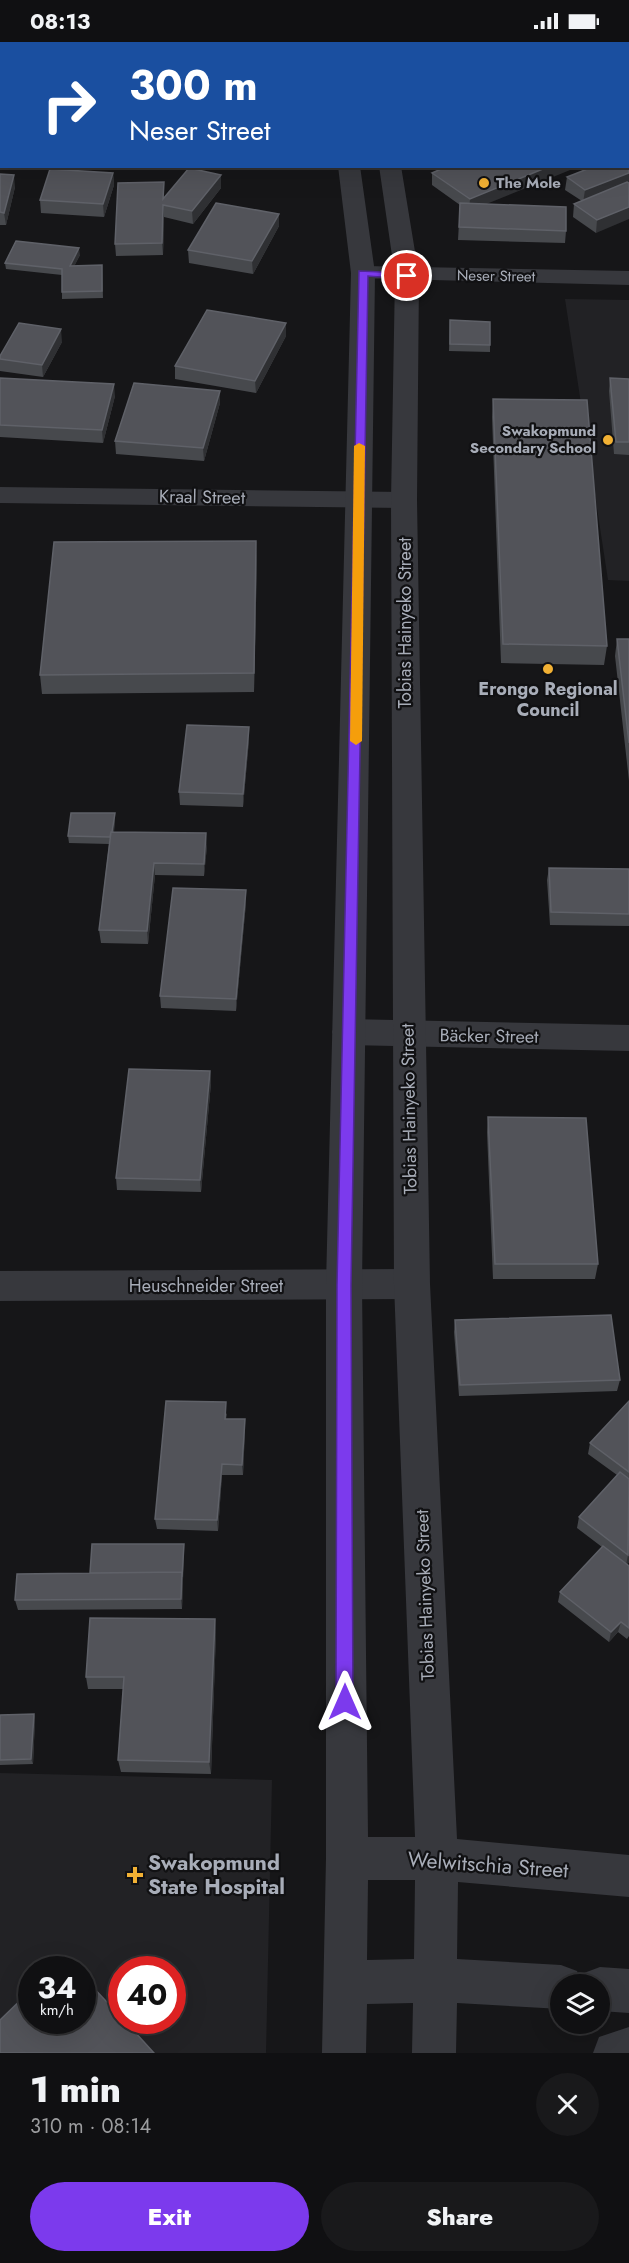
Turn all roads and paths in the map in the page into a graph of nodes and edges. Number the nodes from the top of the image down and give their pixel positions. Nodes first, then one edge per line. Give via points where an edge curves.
1 (349, 168) edge
2 (390, 168) edge
3 (363, 273) junction
4 (407, 276) junction
5 (629, 278) edge
6 (1, 498) edge
7 (358, 498) junction
8 (404, 500) junction
9 (348, 1032) junction
10 (408, 1035) junction
11 (629, 1038) edge
12 (412, 1284) junction
13 (344, 1285) junction
14 (0, 1286) edge
15 (347, 1858) junction
16 (437, 1859) junction
17 (629, 1876) edge
18 (434, 1980) junction
19 (344, 1983) junction
20 (550, 1986) edge
21 (610, 1990) edge
22 (629, 1991) edge
23 (629, 2049) edge
24 (344, 2053) edge
25 (434, 2053) edge
26 (615, 2053) edge

1 - 3 street
2 - 4 street, Tobias Hainyeko Street
3 - 4 street, Neser Street
3 - 7 street
4 - 5 street, Neser Street
4 - 8 street, Tobias Hainyeko Street
6 - 7 street, Kraal Street
7 - 8 street, Kraal Street
7 - 9 street
8 - 10 street, Tobias Hainyeko Street
9 - 10 street, Bäcker Street
9 - 13 street
10 - 11 street, Bäcker Street
10 - 12 street, Tobias Hainyeko Street
12 - 13 street, Heuschneider Street
12 - 16 street, Tobias Hainyeko Street
13 - 14 street, Heuschneider Street
13 - 15 street
15 - 16 street, Welwitschia Street
15 - 19 street
16 - 17 street, Welwitschia Street
16 - 18 street, Tobias Hainyeko Street
18 - 19 street
18 - 20 street
18 - 25 street, Tobias Hainyeko Street
19 - 24 street
21 - 22 street
23 - 26 street

